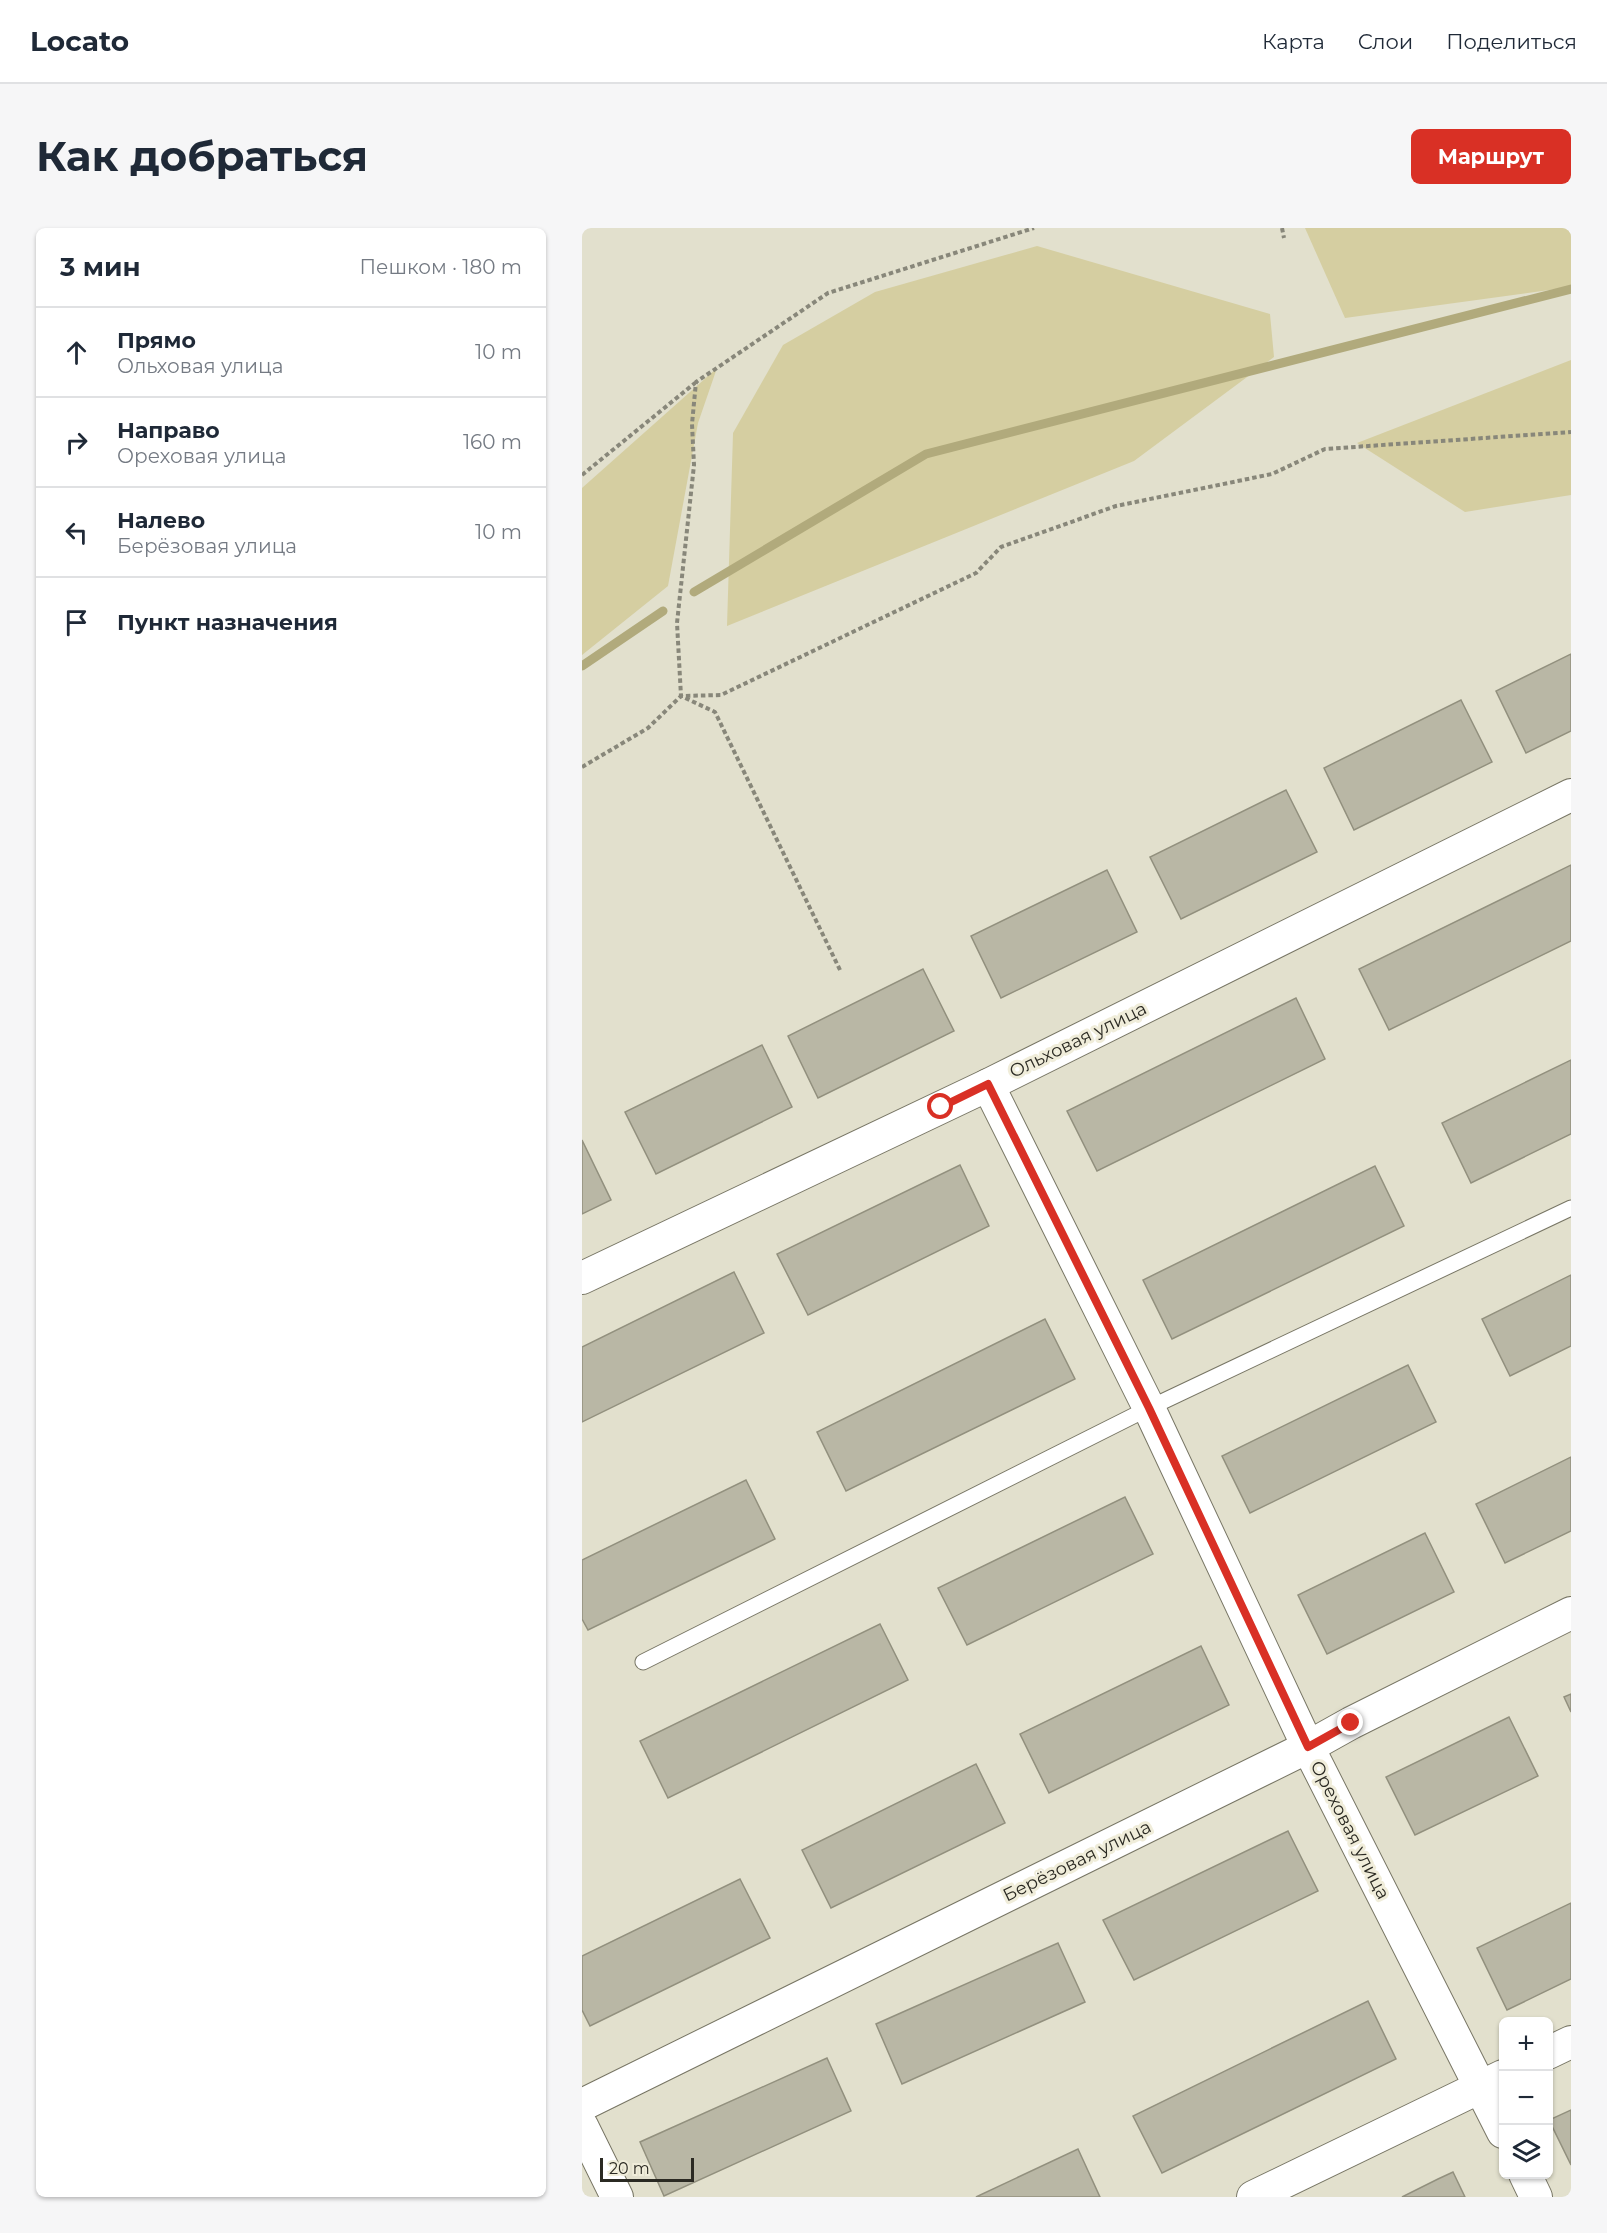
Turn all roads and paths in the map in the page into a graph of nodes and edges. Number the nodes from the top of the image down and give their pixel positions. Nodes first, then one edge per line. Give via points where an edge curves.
1 (1034, 228) edge
2 (1282, 228) edge
3 (1284, 238) dead end
4 (696, 382) junction
5 (1571, 432) edge
6 (582, 476) edge
7 (681, 696) junction
8 (582, 767) edge
9 (1571, 795) edge
10 (840, 970) dead end
11 (988, 1084) junction
12 (1571, 1208) edge
13 (582, 1278) edge
14 (1149, 1408) junction
15 (1571, 1613) edge
16 (642, 1662) dead end
17 (1308, 1747) junction
18 (1571, 2042) edge
19 (1553, 2051) edge
20 (1492, 2082) edge
21 (582, 2105) edge
22 (1501, 2125) edge
23 (582, 2126) edge
24 (1527, 2179) edge
25 (617, 2197) edge
26 (1253, 2197) edge
27 (1536, 2197) edge

1 - 4 path via 828,293
2 - 3 path
4 - 6 path
4 - 7 path via 694,465 677,623
5 - 7 path via 1325,449 1272,474 1116,506 1001,547 976,573 721,695
7 - 8 path via 648,728
7 - 10 path via 715,712
9 - 11 street, Ольховая улица
11 - 13 street, Ольховая улица
11 - 14 street, Ореховая улица
12 - 14 lane
14 - 16 lane
14 - 17 street, Ореховая улица
15 - 17 street, Берёзовая улица
17 - 20 street, Ореховая улица
17 - 21 street, Берёзовая улица
18 - 19 street
20 - 22 street, Ореховая улица
20 - 26 street
23 - 25 street
24 - 27 street

